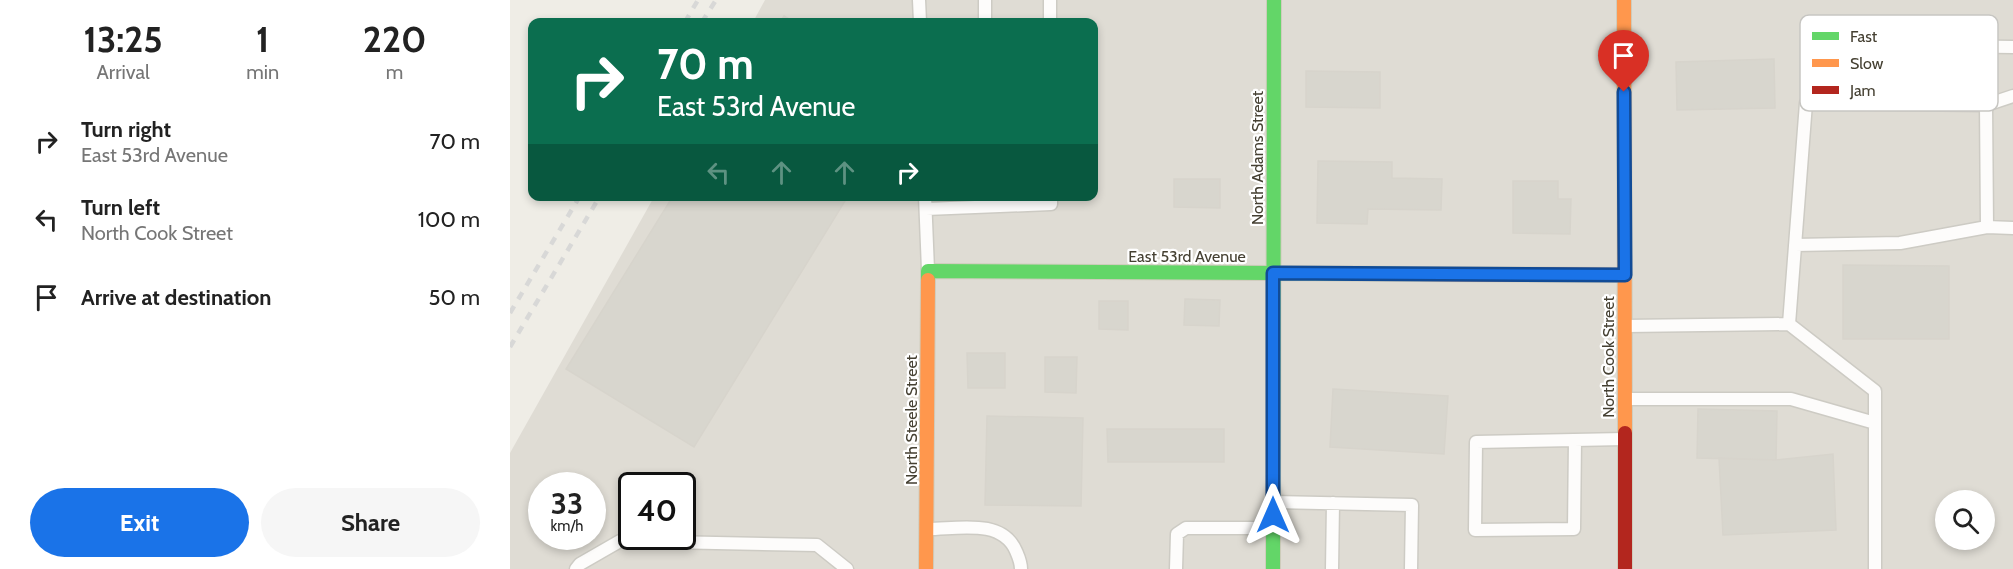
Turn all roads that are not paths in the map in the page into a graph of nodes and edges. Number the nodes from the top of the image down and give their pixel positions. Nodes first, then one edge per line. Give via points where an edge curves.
1 (919, 0) edge
2 (985, 0) edge
3 (1050, 0) edge
4 (1274, 0) edge
5 (1624, 0) edge
6 (920, 18) edge
7 (985, 18) edge
8 (1050, 18) edge
9 (1998, 47) edge
10 (2013, 47) edge
11 (2013, 96) edge
12 (1998, 101) edge
13 (1805, 111) edge
14 (1986, 111) edge
15 (925, 201) edge
16 (1051, 201) edge
17 (989, 202) edge
18 (926, 210) junction
19 (1987, 227) junction
20 (2013, 228) edge
21 (1795, 245) junction
22 (928, 271) junction
23 (1273, 273) junction
24 (1625, 275) junction
25 (1789, 324) junction
26 (1625, 326) junction
27 (1625, 399) junction
28 (1875, 423) junction
29 (1625, 439) junction
30 (1575, 440) junction
31 (1273, 502) junction
32 (1333, 503) junction
33 (1273, 528) junction
34 (926, 529) junction
35 (576, 569) edge
36 (847, 569) edge
37 (926, 569) edge
38 (1021, 569) edge
39 (1176, 569) edge
40 (1273, 569) edge
41 (1332, 569) edge
42 (1411, 569) edge
43 (1625, 569) edge
44 (1875, 569) edge

1 - 6 lane
2 - 7 lane
3 - 8 lane
4 - 23 street, North Adams Street
5 - 24 street, North Cook Street
9 - 10 lane
11 - 12 lane
13 - 21 lane
14 - 19 lane
15 - 18 lane
16 - 17 lane
17 - 18 lane
18 - 22 lane
19 - 20 lane
19 - 21 lane via 1900,243
21 - 25 lane
22 - 23 street, East 53rd Avenue
22 - 34 street, North Steele Street
23 - 24 street, East 53rd Avenue
23 - 31 street, North Adams Street
24 - 26 street, North Cook Street
25 - 26 lane
25 - 28 lane via 1875,391
26 - 27 street, North Cook Street
27 - 28 lane via 1791,399
27 - 29 street, North Cook Street
28 - 44 lane
29 - 30 lane
29 - 43 street, North Cook Street
30 - 30 lane via 1476,442 1475,530 1574,529
31 - 32 lane
31 - 33 street, North Adams Street
32 - 41 lane
32 - 42 lane via 1412,505
33 - 39 lane via 1186,528 1177,534
33 - 40 street, North Adams Street
34 - 37 street, North Steele Street
34 - 38 lane via 989,528 1001,532 1014,546
35 - 36 lane via 620,541 817,545

